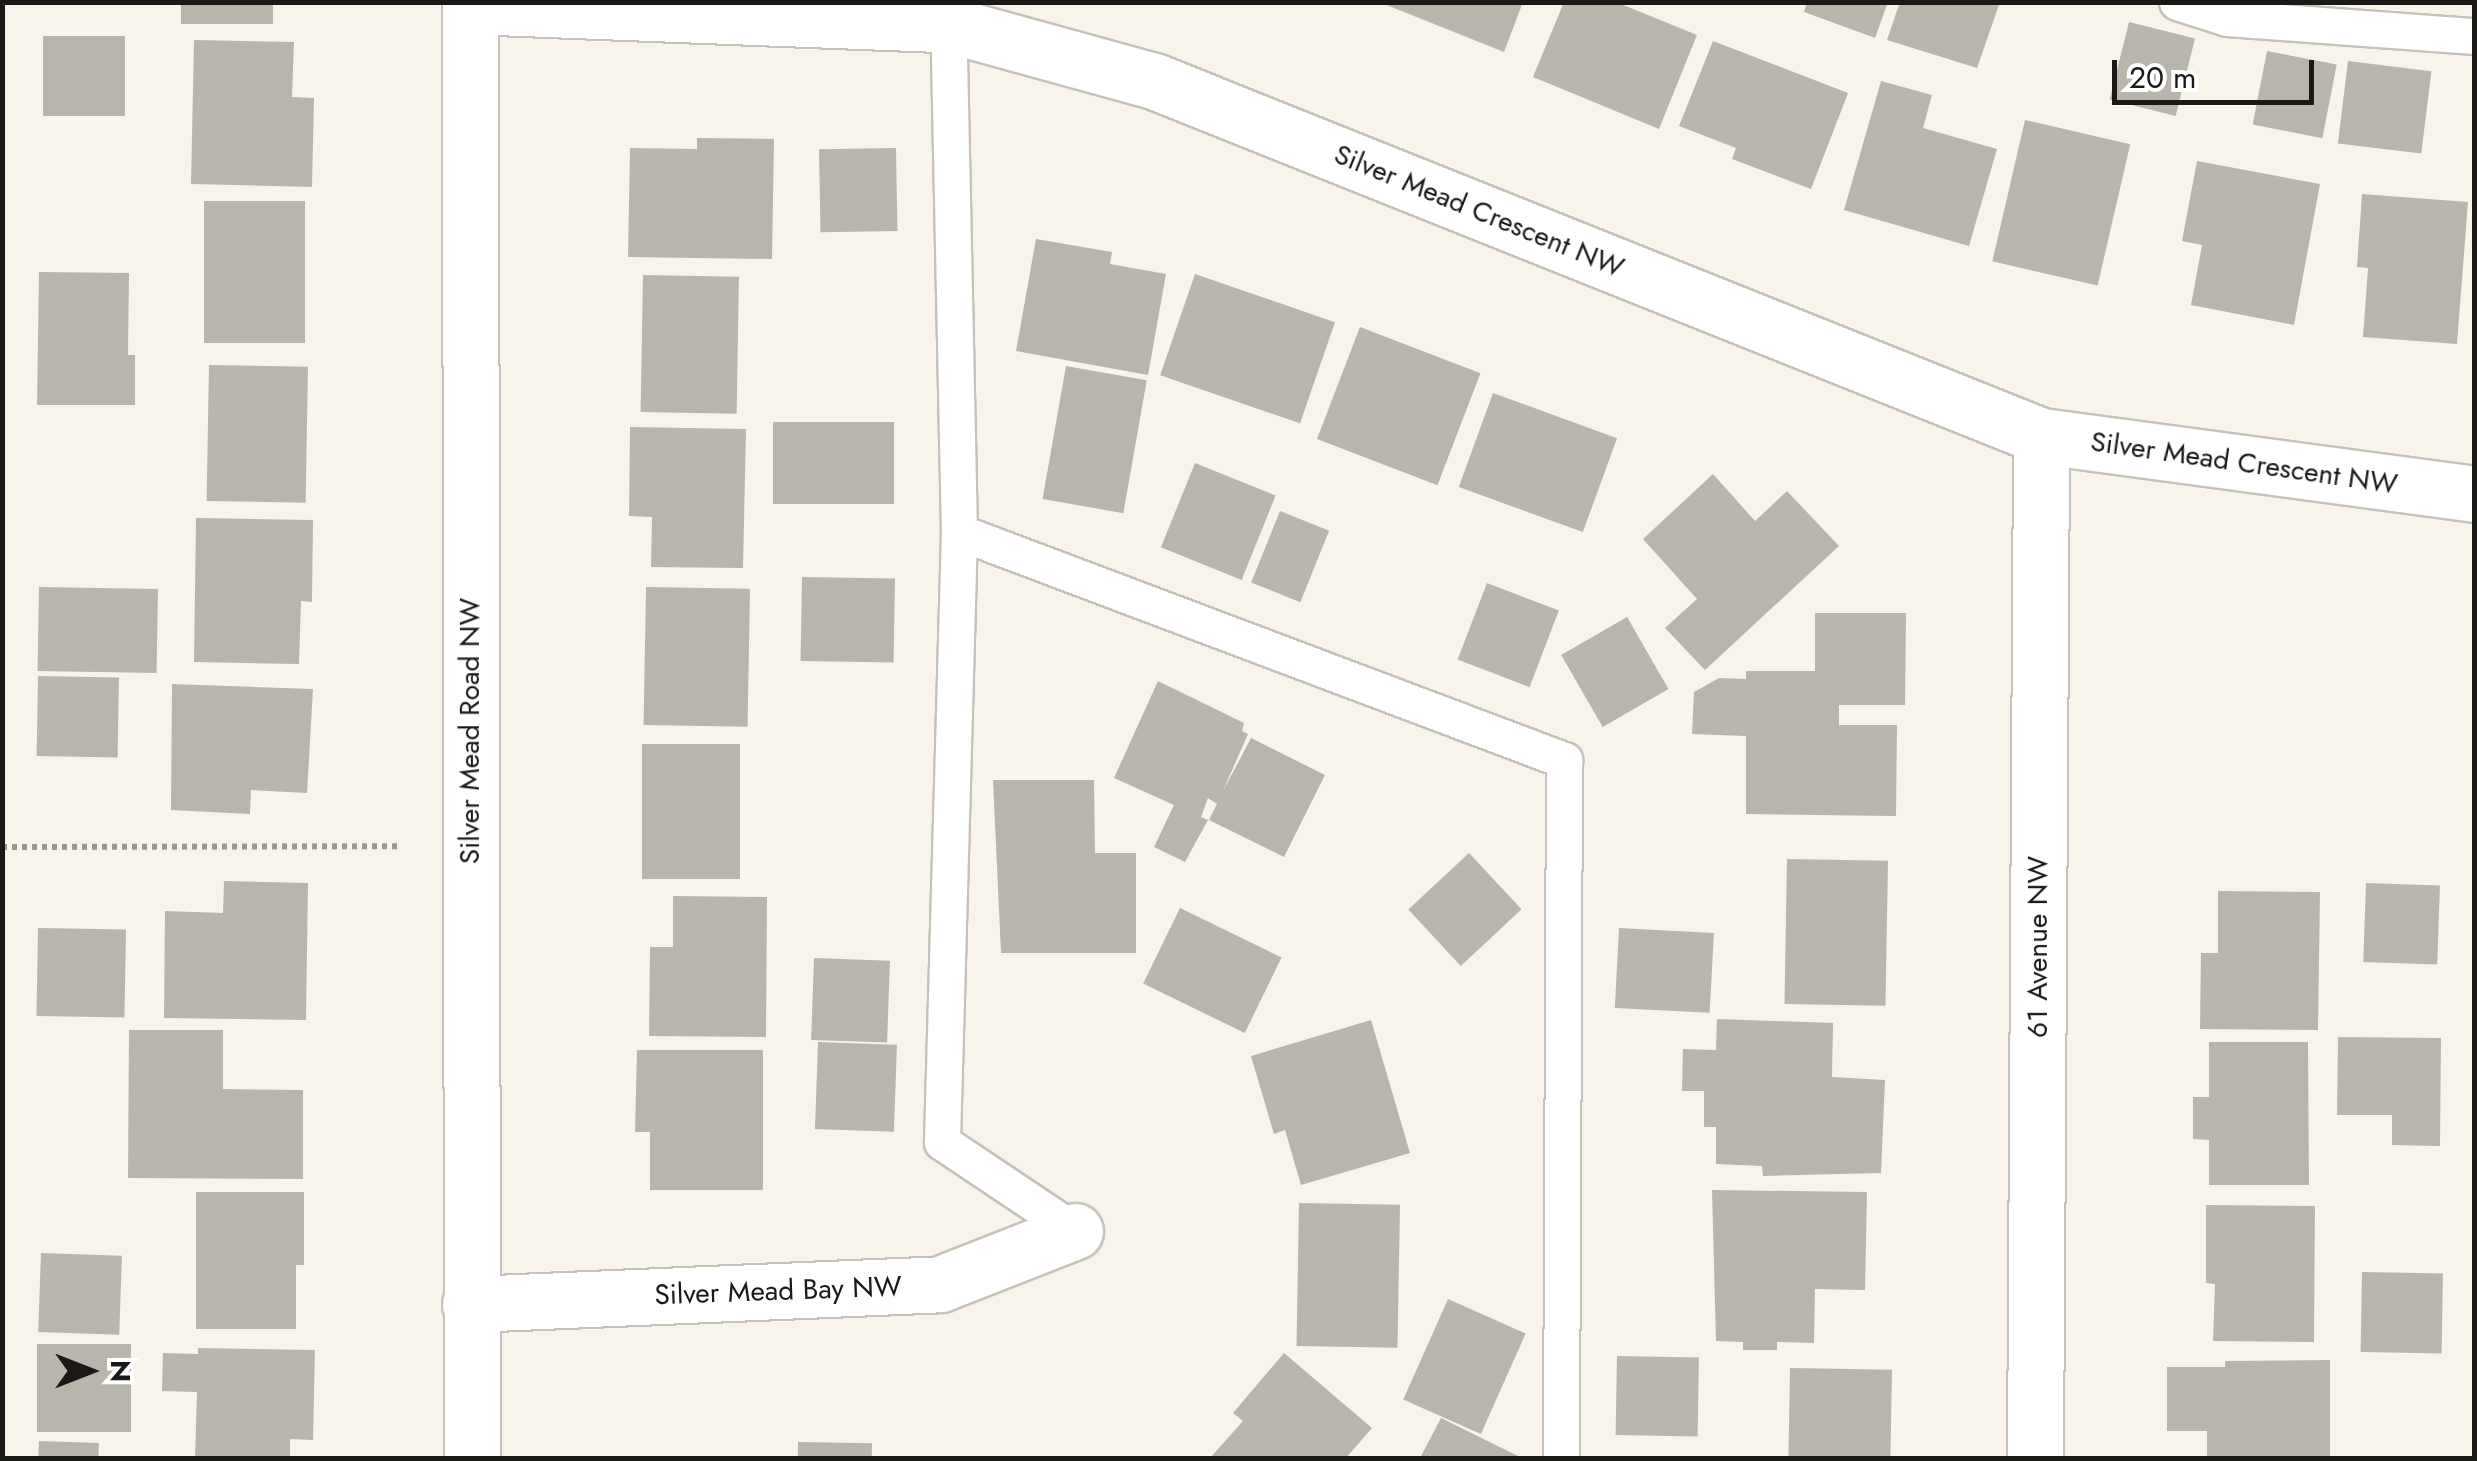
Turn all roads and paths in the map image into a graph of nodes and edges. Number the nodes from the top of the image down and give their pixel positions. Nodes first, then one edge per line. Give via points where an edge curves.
1 (2177, 2) edge
2 (470, 4) edge
3 (948, 13) edge
4 (2474, 36) edge
5 (2041, 436) junction
6 (2474, 494) edge
7 (959, 532) junction
8 (402, 846) dead end
9 (2, 847) edge
10 (1075, 1231) joint
11 (470, 1304) junction
12 (472, 1458) edge
13 (1561, 1458) edge
14 (2035, 1458) edge

1 - 4 lane via 2226,18
2 - 3 street, Silver Mead Crescent NW
2 - 11 street, Silver Mead Road NW
3 - 5 street, Silver Mead Crescent NW via 1154,81
3 - 7 lane
5 - 6 street, Silver Mead Crescent NW
5 - 14 street, 61 Avenue NW
7 - 10 lane via 942,1142
7 - 13 lane via 1564,760
8 - 9 path
10 - 11 street, Silver Mead Bay NW via 940,1284
11 - 12 street, Silver Mead Road NW

